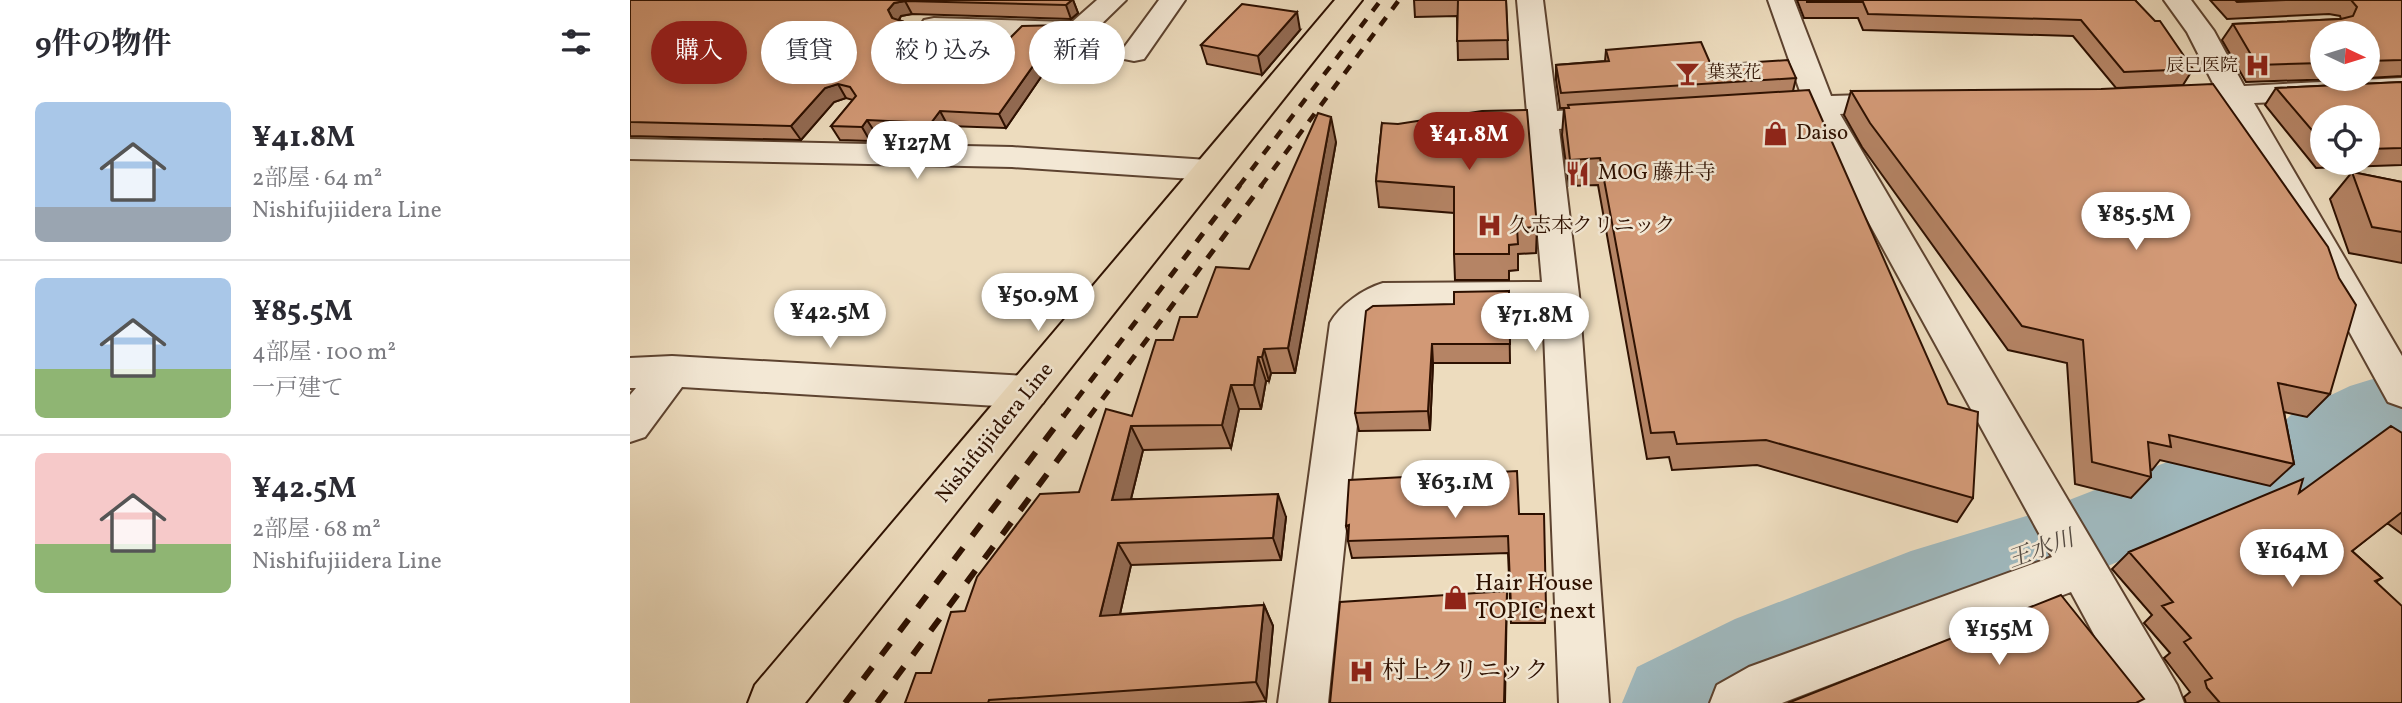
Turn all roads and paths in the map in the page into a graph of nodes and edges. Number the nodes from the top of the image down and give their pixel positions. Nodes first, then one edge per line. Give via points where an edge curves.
1 (1113, 0) edge
2 (1172, 0) edge
3 (1349, 0) edge
4 (1531, 0) edge
5 (1781, 0) edge
6 (2177, 0) edge
7 (1015, 28) edge
8 (1022, 28) junction
9 (1015, 35) edge
10 (1134, 53) dead end
11 (2402, 88) edge
12 (2236, 95) junction
13 (2142, 99) edge
14 (1819, 103) junction
15 (1926, 103) edge
16 (1737, 109) edge
17 (1641, 115) edge
18 (1545, 121) junction
19 (832, 127) edge
20 (630, 149) edge
21 (810, 153) junction
22 (1208, 170) junction
23 (1561, 295) junction
24 (672, 371) junction
25 (630, 373) edge
26 (2398, 383) edge
27 (1029, 392) junction
28 (630, 425) edge
29 (2081, 567) junction
30 (774, 703) edge
31 (1303, 703) edge
32 (1584, 703) edge
33 (1735, 703) edge
34 (2159, 703) edge

1 - 8 street via 1079,30
2 - 10 street
3 - 22 main road, Nishifujiidera Line
4 - 18 street
5 - 14 street
6 - 12 street via 2213,31
7 - 8 street
8 - 9 street
11 - 12 street
12 - 13 street
12 - 26 street
14 - 15 street
14 - 16 street
14 - 29 street
17 - 18 street
18 - 23 street
19 - 21 street
20 - 21 street
21 - 22 street via 1012,157
22 - 27 main road, Nishifujiidera Line
23 - 31 street via 1383,296 1349,323
23 - 32 street
24 - 25 street
24 - 27 street
24 - 28 street
27 - 30 main road, Nishifujiidera Line
29 - 33 street via 1767,684
29 - 34 street

